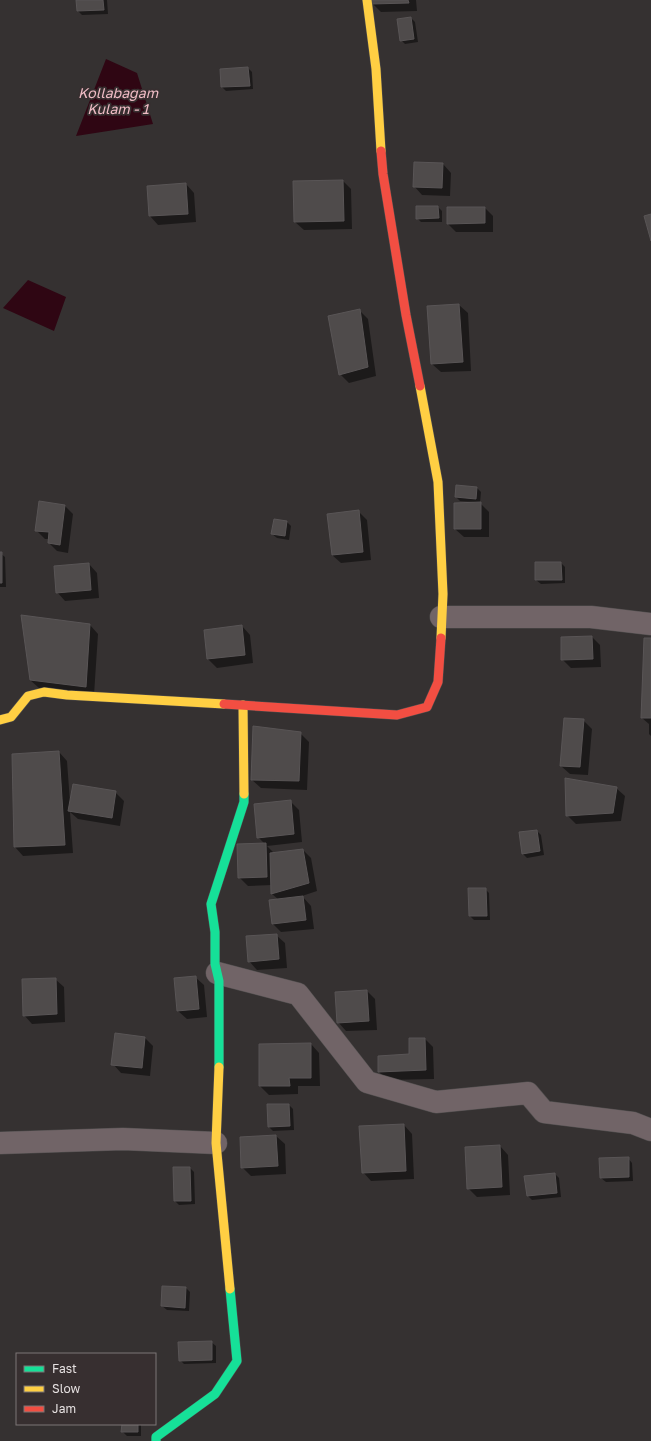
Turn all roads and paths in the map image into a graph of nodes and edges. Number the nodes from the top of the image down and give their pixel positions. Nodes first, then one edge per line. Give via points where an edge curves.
1 (367, 0) edge
2 (441, 616) junction
3 (651, 624) edge
4 (243, 705) junction
5 (0, 720) edge
6 (217, 973) junction
7 (651, 1130) edge
8 (0, 1143) edge
9 (216, 1143) junction
10 (156, 1441) edge

1 - 2 street via 376,69 383,174 406,315 438,482 443,594
2 - 3 street via 591,617
2 - 4 street via 438,682 427,707 397,715
4 - 5 street via 44,692 28,696 11,717
4 - 6 street via 244,802 211,904 216,932
6 - 7 street via 298,994 367,1082 436,1102 528,1093 544,1112 633,1123
6 - 9 street via 219,1081
8 - 9 street via 123,1139
9 - 10 street via 237,1361 215,1394 156,1437

